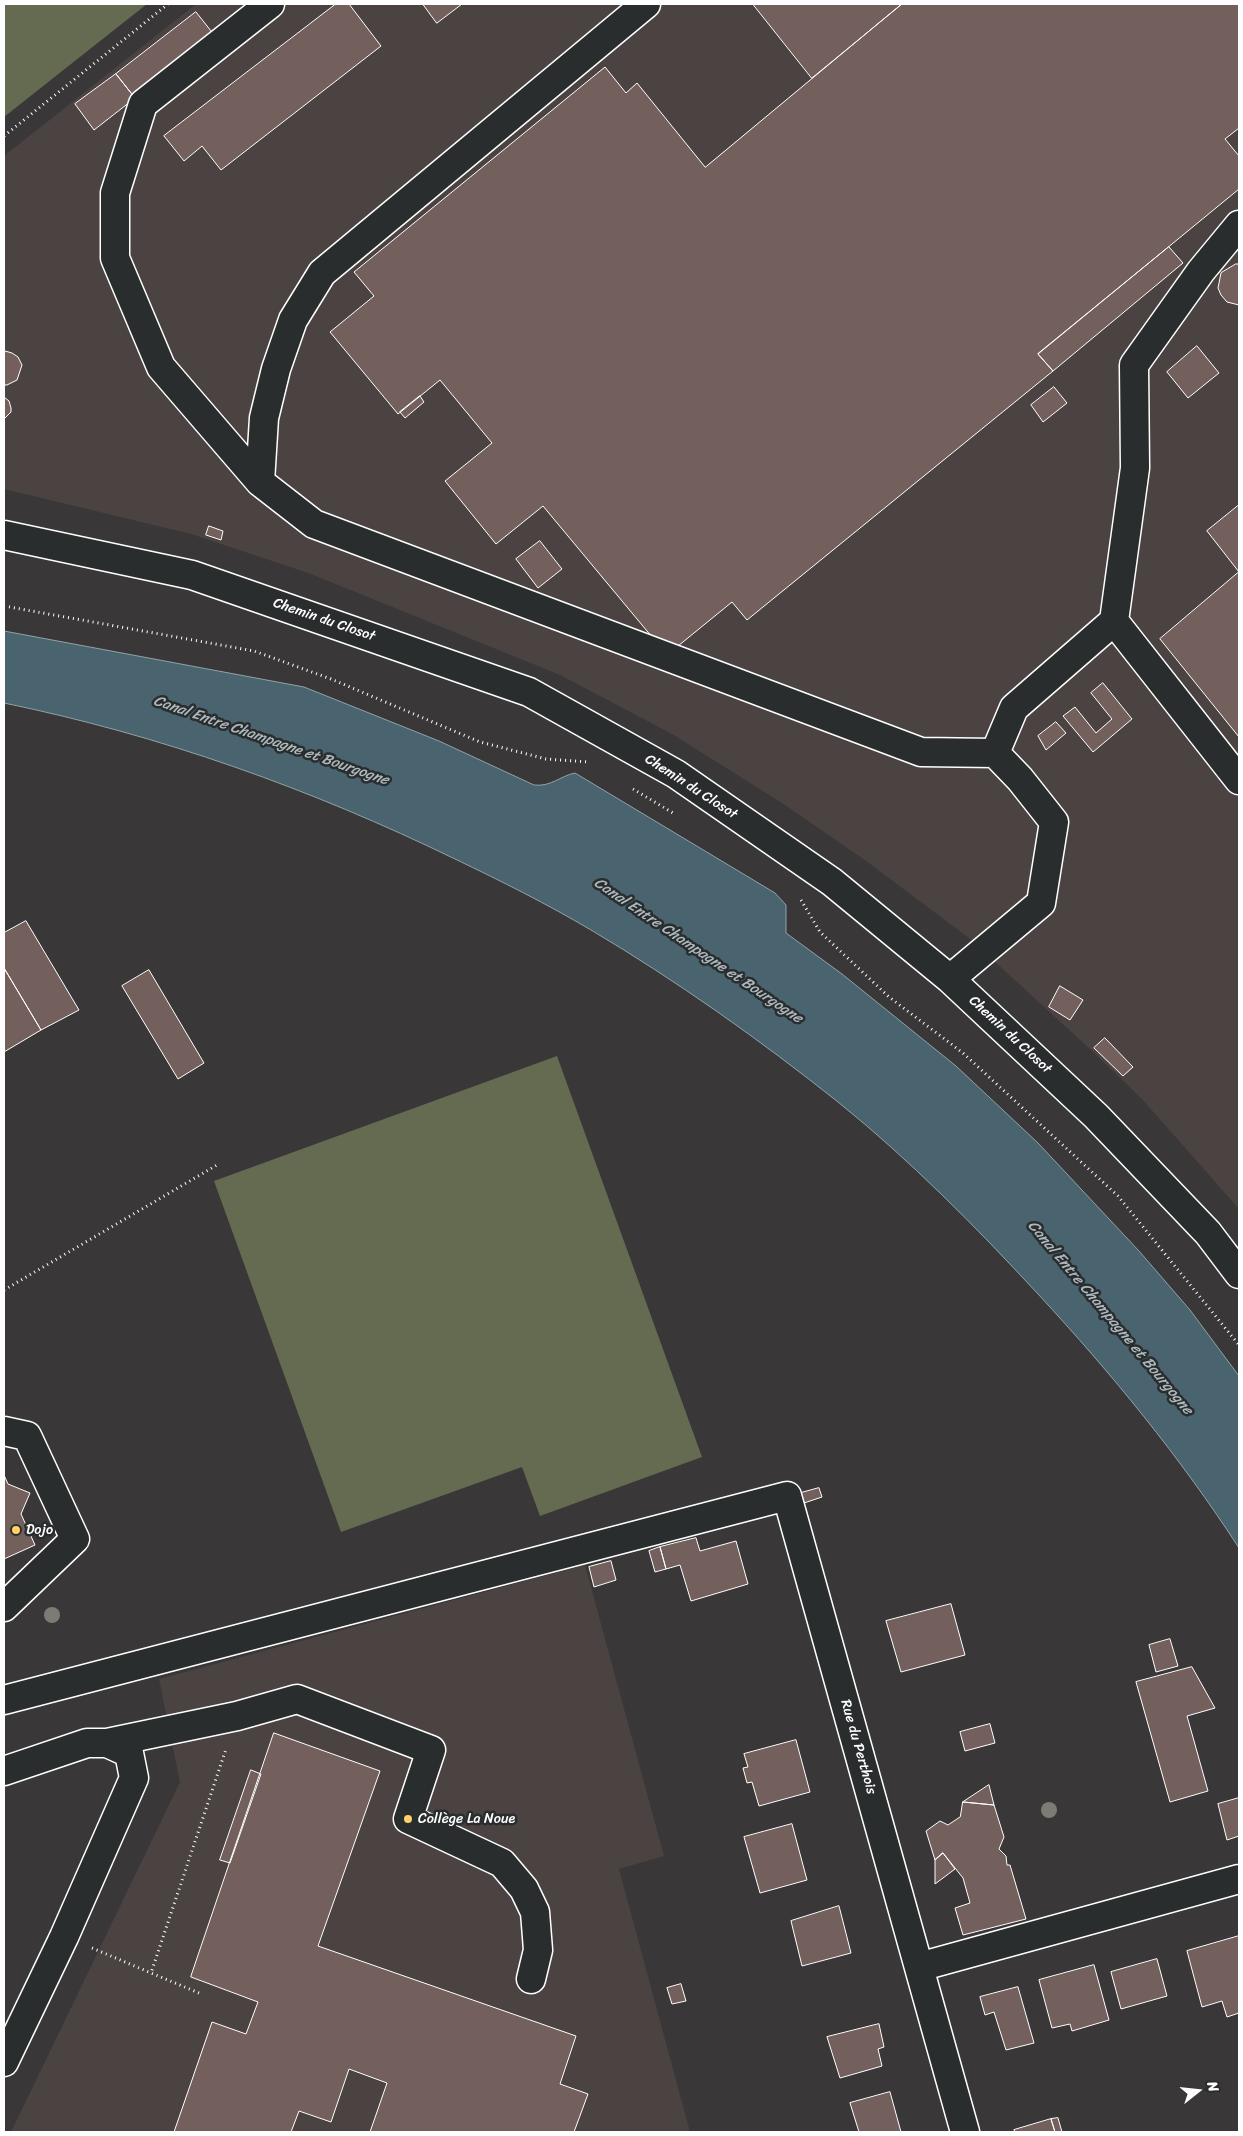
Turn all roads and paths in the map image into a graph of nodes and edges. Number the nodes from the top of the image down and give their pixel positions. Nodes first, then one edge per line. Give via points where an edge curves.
1 (168, 4) edge
2 (270, 4) edge
3 (646, 4) edge
4 (4, 136) edge
5 (1239, 225) edge
6 (260, 482) junction
7 (4, 535) edge
8 (4, 606) edge
9 (1114, 621) junction
10 (995, 752) junction
11 (590, 762) dead end
12 (1239, 780) edge
13 (632, 788) dead end
14 (675, 814) dead end
15 (798, 896) dead end
16 (950, 979) junction
17 (217, 1165) dead end
18 (1239, 1274) edge
19 (4, 1290) edge
20 (1239, 1345) edge
21 (4, 1431) edge
22 (4, 1607) edge
23 (4, 1700) edge
24 (237, 1716) junction
25 (107, 1743) junction
26 (4, 1771) edge
27 (1239, 1879) edge
28 (64, 1937) junction
29 (919, 1967) junction
30 (151, 1973) junction
31 (531, 1979) dead end
32 (199, 1993) dead end
33 (4, 2062) edge
34 (965, 2132) edge

1 - 4 path
2 - 6 street via 143,104 115,193 115,258 161,367
3 - 6 street via 322,273 292,320 276,369 264,418
5 - 9 street via 1201,271 1134,365 1135,468
6 - 10 street via 314,524 921,752
7 - 16 street, Chemin du Closot via 192,575 528,692 676,774 832,882
8 - 11 path via 254,651 480,742 546,759
9 - 10 street via 1014,708
9 - 12 street
10 - 16 street via 1054,822 1041,903
13 - 14 path
15 - 20 path via 820,932 889,997 962,1054 1118,1196
16 - 18 street, Chemin du Closot via 1096,1116 1208,1233
17 - 19 path
21 - 22 street via 27,1436 75,1539
23 - 29 street, Rue du Perthois via 787,1496
24 - 25 street
24 - 30 path
24 - 31 street via 297,1699 431,1750 408,1819 502,1864 524,1889 535,1912 538,1950
25 - 26 street via 87,1743
25 - 28 street via 129,1753 134,1778
27 - 29 street
28 - 30 path
28 - 33 street
29 - 34 street, Rue du Perthois
30 - 32 path

